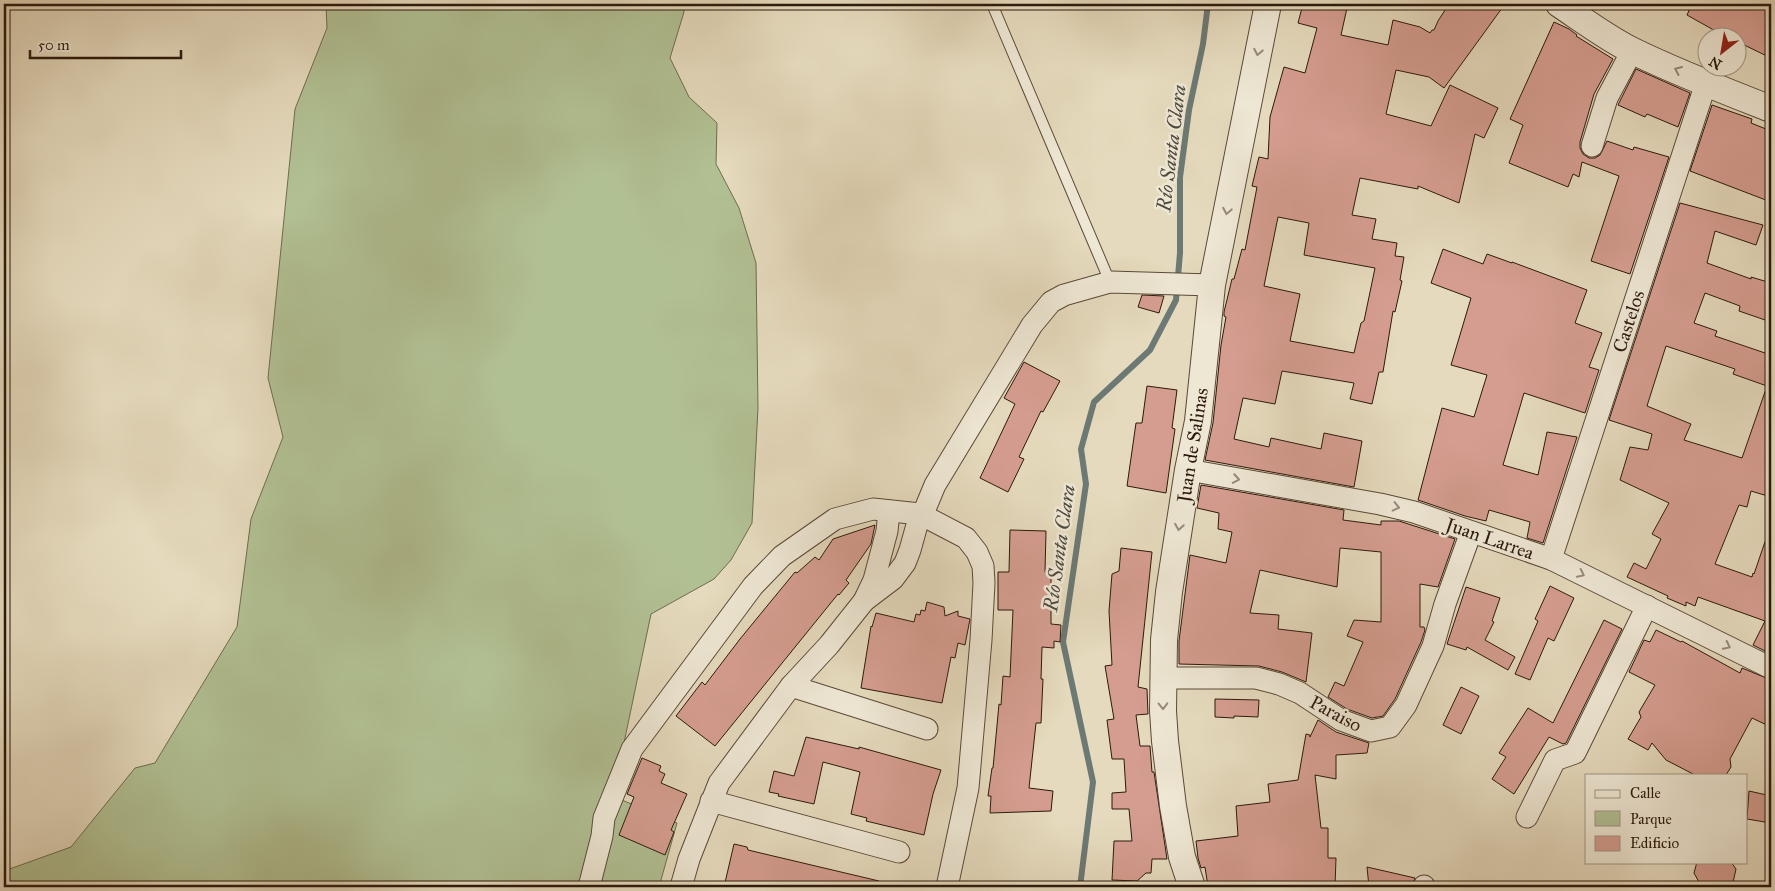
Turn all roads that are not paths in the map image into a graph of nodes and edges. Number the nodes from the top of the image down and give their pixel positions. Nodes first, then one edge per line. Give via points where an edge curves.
1 (992, 4) edge
2 (1268, 4) edge
3 (1569, 7) edge
4 (1632, 51) junction
5 (1706, 83) junction
6 (1771, 108) edge
7 (1592, 146) dead end
8 (1110, 282) junction
9 (1212, 285) junction
10 (1188, 470) junction
11 (890, 511) junction
12 (920, 514) junction
13 (1471, 532) junction
14 (1551, 559) junction
15 (864, 601) junction
16 (1647, 606) junction
17 (1771, 668) edge
18 (1163, 678) junction
19 (791, 686) junction
20 (927, 728) dead end
21 (711, 801) junction
22 (1527, 816) dead end
23 (899, 852) dead end
24 (589, 887) edge
25 (681, 887) edge
26 (948, 887) edge
27 (1192, 887) edge

1 - 8 lane
2 -> 9 street, Juan de Salinas
3 - 4 street
5 -> 4 street
4 - 7 street via 1607,98
5 - 6 street
5 - 14 street, Castelos
8 - 9 street
8 - 12 street via 1051,302 1032,325
9 - 10 street, Juan de Salinas via 1198,421
10 -> 13 street, Juan Larrea via 1380,504
10 -> 18 street, Juan de Salinas via 1169,592
11 - 12 street
11 - 15 street via 874,580
11 - 24 street via 872,509 835,519 782,556 752,586 632,749 604,818
12 - 15 street via 905,563 893,579
12 - 26 street via 966,538 983,566 968,788
13 - 14 street, Juan Larrea
13 - 18 street, Paraiso via 1433,646 1406,705 1390,726 1371,731 1364,729 1341,720 1300,693 1256,678
14 -> 16 street, Juan Larrea
15 - 19 street
16 -> 17 street, Juan Larrea
16 - 22 street via 1575,753 1555,760
18 -> 27 street, Juan de Salinas via 1165,741 1173,806 1182,857
19 - 20 street
19 - 21 street via 719,783
21 - 23 street
21 - 25 street

